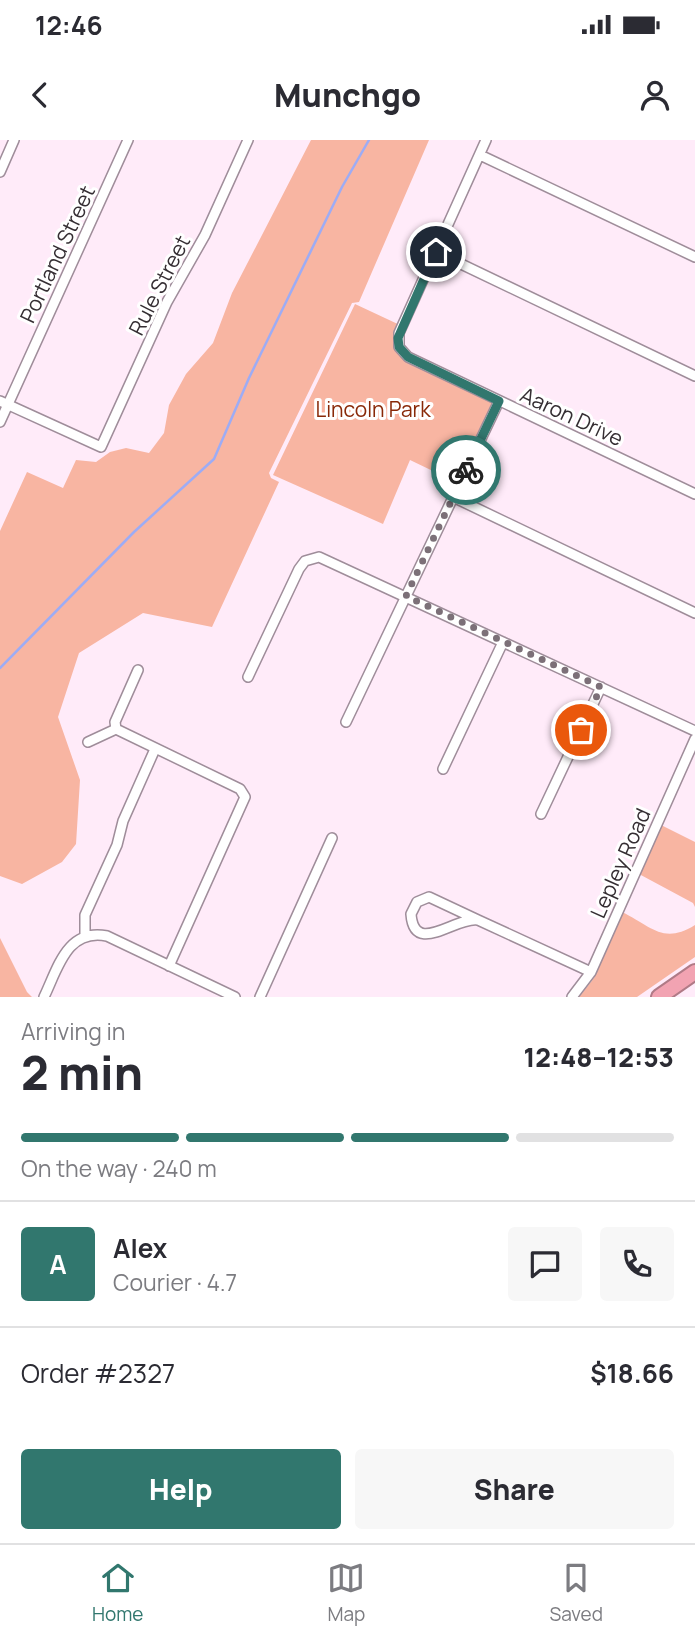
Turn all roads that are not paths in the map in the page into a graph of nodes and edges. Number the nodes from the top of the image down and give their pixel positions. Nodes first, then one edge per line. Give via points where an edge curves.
1 (14, 140) edge
2 (128, 140) edge
3 (248, 140) edge
4 (486, 140) edge
5 (480, 155) junction
6 (0, 172) edge
7 (436, 252) junction
8 (695, 257) edge
9 (695, 376) edge
10 (499, 401) junction
11 (4, 403) edge
12 (0, 422) edge
13 (695, 494) edge
14 (453, 497) junction
15 (406, 596) junction
16 (695, 613) edge
17 (503, 642) junction
18 (138, 670) dead end
19 (248, 677) dead end
20 (601, 687) junction
21 (346, 722) dead end
22 (116, 729) junction
23 (695, 731) edge
24 (695, 739) edge
25 (88, 742) dead end
26 (155, 749) junction
27 (443, 769) dead end
28 (541, 814) dead end
29 (332, 838) dead end
30 (478, 920) junction
31 (85, 936) junction
32 (169, 966) junction
33 (592, 972) junction
34 (695, 972) edge
35 (44, 997) edge
36 (234, 997) edge
37 (260, 997) edge
38 (572, 997) edge
39 (659, 997) edge

1 - 6 street
2 - 11 street, Portland Street
3 - 11 street, Rule Street via 101,447
4 - 5 street
5 - 7 street
5 - 8 street
7 - 9 street
7 - 10 street, Aaron Drive via 399,333 399,347 408,357
10 - 13 street, Aaron Drive
10 - 14 street
11 - 12 street, Portland Street
14 - 15 street
14 - 16 street
15 - 17 street
15 - 19 street via 324,559 306,561
15 - 21 street
17 - 20 street
17 - 27 street
18 - 22 street
20 - 23 street
20 - 28 street
22 - 25 street
22 - 26 street
24 - 33 street, Lepley Road
26 - 31 street via 85,915
26 - 32 street via 243,792 244,802
29 - 37 street
30 - 30 street via 434,897 417,902 411,914 414,926 430,935 465,919
30 - 33 street
31 - 32 street via 107,936
31 - 35 street via 68,947
32 - 36 street
33 - 38 street, Lepley Road
34 - 39 highway

